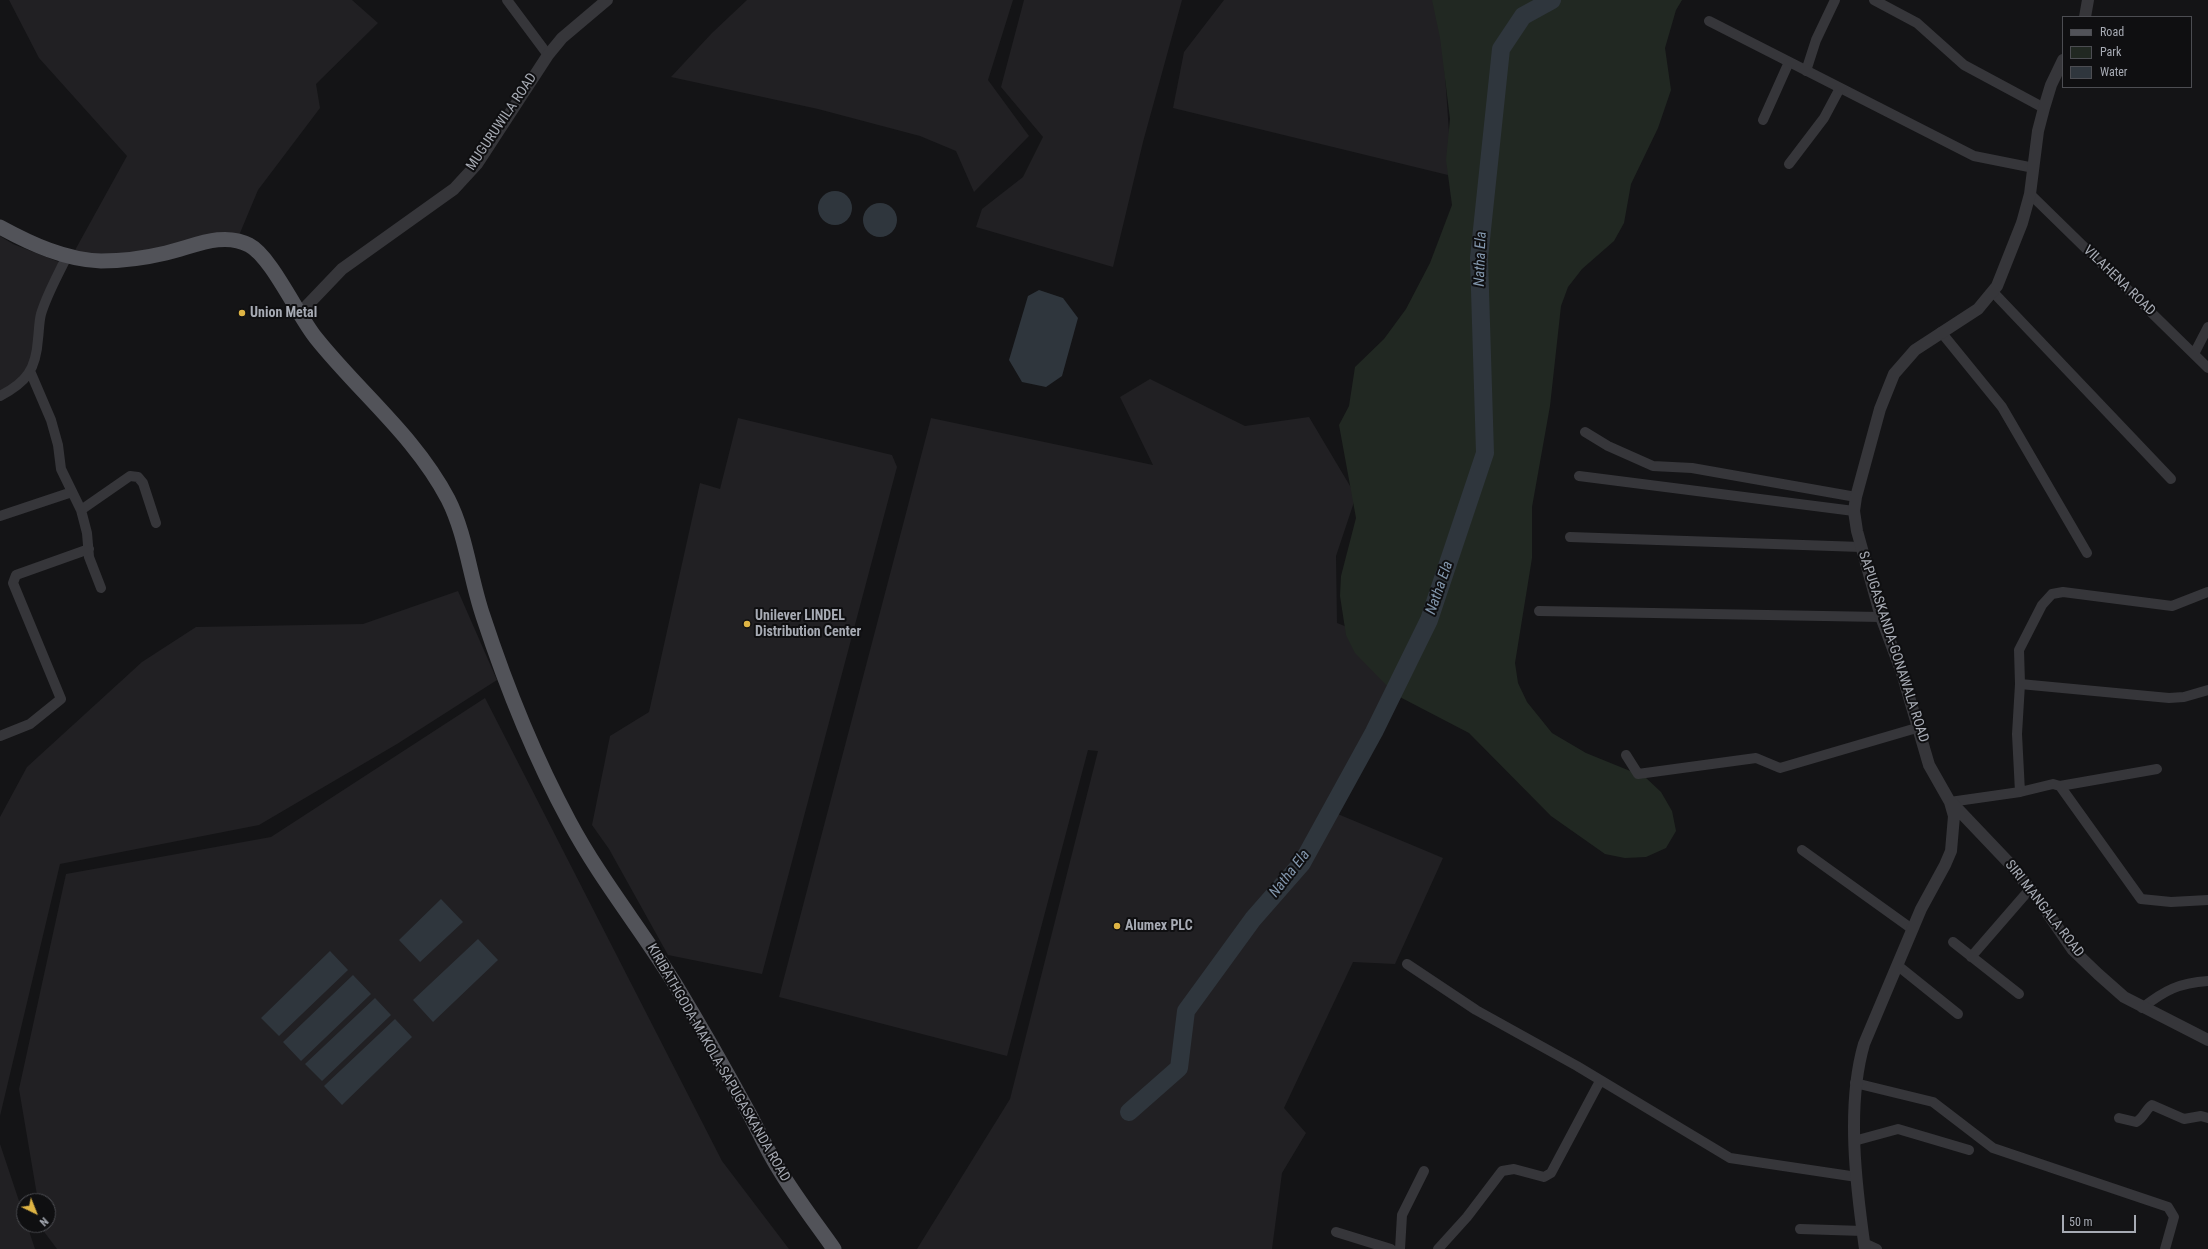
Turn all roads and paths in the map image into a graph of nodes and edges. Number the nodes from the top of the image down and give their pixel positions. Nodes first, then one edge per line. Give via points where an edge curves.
1 (508, 0) edge
2 (607, 0) edge
3 (1835, 0) edge
4 (1874, 0) edge
5 (2088, 0) edge
6 (2085, 16) edge
7 (1709, 21) dead end
8 (548, 55) junction
9 (1789, 62) junction
10 (2062, 62) edge
11 (1806, 70) junction
12 (1840, 88) junction
13 (2044, 108) junction
14 (1763, 120) dead end
15 (1788, 164) dead end
16 (2034, 168) junction
17 (2030, 194) junction
18 (0, 227) edge
19 (67, 256) junction
20 (1993, 292) junction
21 (299, 314) junction
22 (2208, 327) edge
23 (1941, 332) junction
24 (2194, 354) junction
25 (2208, 368) edge
26 (30, 371) junction
27 (0, 396) edge
28 (1585, 432) dead end
29 (1579, 476) dead end
30 (2171, 479) dead end
31 (72, 492) junction
32 (1856, 496) junction
33 (81, 510) junction
34 (1854, 511) junction
35 (0, 516) edge
36 (156, 523) dead end
37 (1570, 537) dead end
38 (1862, 547) junction
39 (89, 548) junction
40 (2087, 554) dead end
41 (101, 588) dead end
42 (2208, 592) edge
43 (1539, 611) dead end
44 (1881, 616) junction
45 (2020, 684) junction
46 (2208, 690) edge
47 (1920, 727) junction
48 (0, 736) edge
49 (1626, 755) dead end
50 (2157, 769) dead end
51 (2060, 786) junction
52 (2020, 792) junction
53 (1950, 802) junction
54 (1802, 850) dead end
55 (2030, 889) junction
56 (2208, 900) edge
57 (1912, 930) junction
58 (1953, 942) dead end
59 (1971, 957) junction
60 (1407, 964) dead end
61 (1897, 965) junction
62 (2208, 981) edge
63 (2019, 994) dead end
64 (2142, 1008) junction
65 (1958, 1014) dead end
66 (2208, 1040) edge
67 (1600, 1081) junction
68 (1855, 1083) junction
69 (2119, 1118) dead end
70 (2208, 1118) edge
71 (1854, 1141) junction
72 (1969, 1150) dead end
73 (1424, 1171) dead end
74 (1857, 1177) junction
75 (1800, 1229) dead end
76 (1863, 1231) junction
77 (1336, 1232) dead end
78 (1865, 1246) edge
79 (834, 1249) edge
80 (1391, 1249) edge
81 (1400, 1249) edge
82 (1438, 1249) edge
83 (1877, 1249) edge
84 (2166, 1249) edge

1 - 8 street
2 - 8 street, MUGURUWILA ROAD via 562,38
3 - 11 street via 1816,40
4 - 13 street via 1916,23 1964,65
5 - 6 street
7 - 9 street
8 - 21 street, MUGURUWILA ROAD via 477,164 454,189 342,269
9 - 11 street
9 - 14 street
10 - 13 street, SAPUGASKANDA-GONAWALA ROAD
11 - 12 street
12 - 15 street via 1824,118
12 - 16 street via 1974,156
13 - 16 street, SAPUGASKANDA-GONAWALA ROAD via 2038,131
16 - 17 street, SAPUGASKANDA-GONAWALA ROAD
17 - 20 street, SAPUGASKANDA-GONAWALA ROAD via 2022,223
17 - 24 street, VILAHENA ROAD
18 - 19 main road, KIRIBATHGODA-MAKOLA-SAPUGASKANDA ROAD via 48,250
19 - 21 main road, KIRIBATHGODA-MAKOLA-SAPUGASKANDA ROAD via 82,260 120,260 166,253 208,241 238,240 250,245 262,255
19 - 26 street via 47,295 40,317 37,354
20 - 23 street, SAPUGASKANDA-GONAWALA ROAD via 1978,309
20 - 30 street
21 - 79 main road, KIRIBATHGODA-MAKOLA-SAPUGASKANDA ROAD via 315,337 395,425 436,478 458,523 483,615 512,696 553,791 593,864 675,985 777,1167
22 - 24 street
23 - 32 street, SAPUGASKANDA-GONAWALA ROAD via 1914,350 1894,374 1880,409
23 - 40 street via 2002,408
24 - 25 street, VILAHENA ROAD
26 - 27 street via 18,386
26 - 31 street via 51,420 61,469
28 - 32 street via 1608,446 1654,466 1692,468
29 - 34 street
31 - 33 street
31 - 35 street
32 - 34 street, SAPUGASKANDA-GONAWALA ROAD
33 - 36 street via 130,476 138,477 143,483
33 - 39 street
34 - 38 street, SAPUGASKANDA-GONAWALA ROAD
37 - 38 street
38 - 44 street, SAPUGASKANDA-GONAWALA ROAD
39 - 41 street via 88,557
39 - 48 street via 16,575 13,584 61,699 30,724
42 - 45 street via 2172,606 2063,592 2052,594 2042,605 2019,650
43 - 44 street
44 - 47 street, SAPUGASKANDA-GONAWALA ROAD
45 - 46 street via 2169,698 2184,697
45 - 52 street via 2017,734
47 - 49 street via 1780,768 1756,758 1638,774
47 - 53 street, SAPUGASKANDA-GONAWALA ROAD via 1929,765
50 - 51 street
51 - 52 street via 2053,784
51 - 56 street via 2141,899 2171,902
52 - 53 street
53 - 55 street, SIRI MANGALA ROAD via 2010,864
53 - 57 street, SAPUGASKANDA-GONAWALA ROAD via 1954,816 1951,851
54 - 57 street
55 - 59 street
55 - 64 street, SIRI MANGALA ROAD via 2072,950 2124,997
57 - 61 street, SAPUGASKANDA-GONAWALA ROAD
58 - 59 street
59 - 63 street
60 - 67 street via 1476,1010
61 - 65 street
61 - 68 street, SAPUGASKANDA-GONAWALA ROAD via 1864,1044
62 - 64 street via 2186,982 2158,995
64 - 66 street, SIRI MANGALA ROAD
67 - 74 street via 1730,1158
67 - 82 street via 1551,1173 1544,1177 1514,1169 1502,1171 1471,1212
68 - 71 street, SAPUGASKANDA-GONAWALA ROAD
68 - 84 street via 1933,1102 1993,1148 2168,1208 2174,1217
69 - 70 street via 2136,1122 2142,1119 2148,1107 2152,1105 2184,1119 2201,1116
71 - 72 street via 1898,1129
71 - 74 street, SAPUGASKANDA-GONAWALA ROAD
73 - 81 street via 1402,1215
74 - 76 street, SAPUGASKANDA-GONAWALA ROAD
75 - 76 street
76 - 78 street, SAPUGASKANDA-GONAWALA ROAD
77 - 80 street
78 - 83 street

